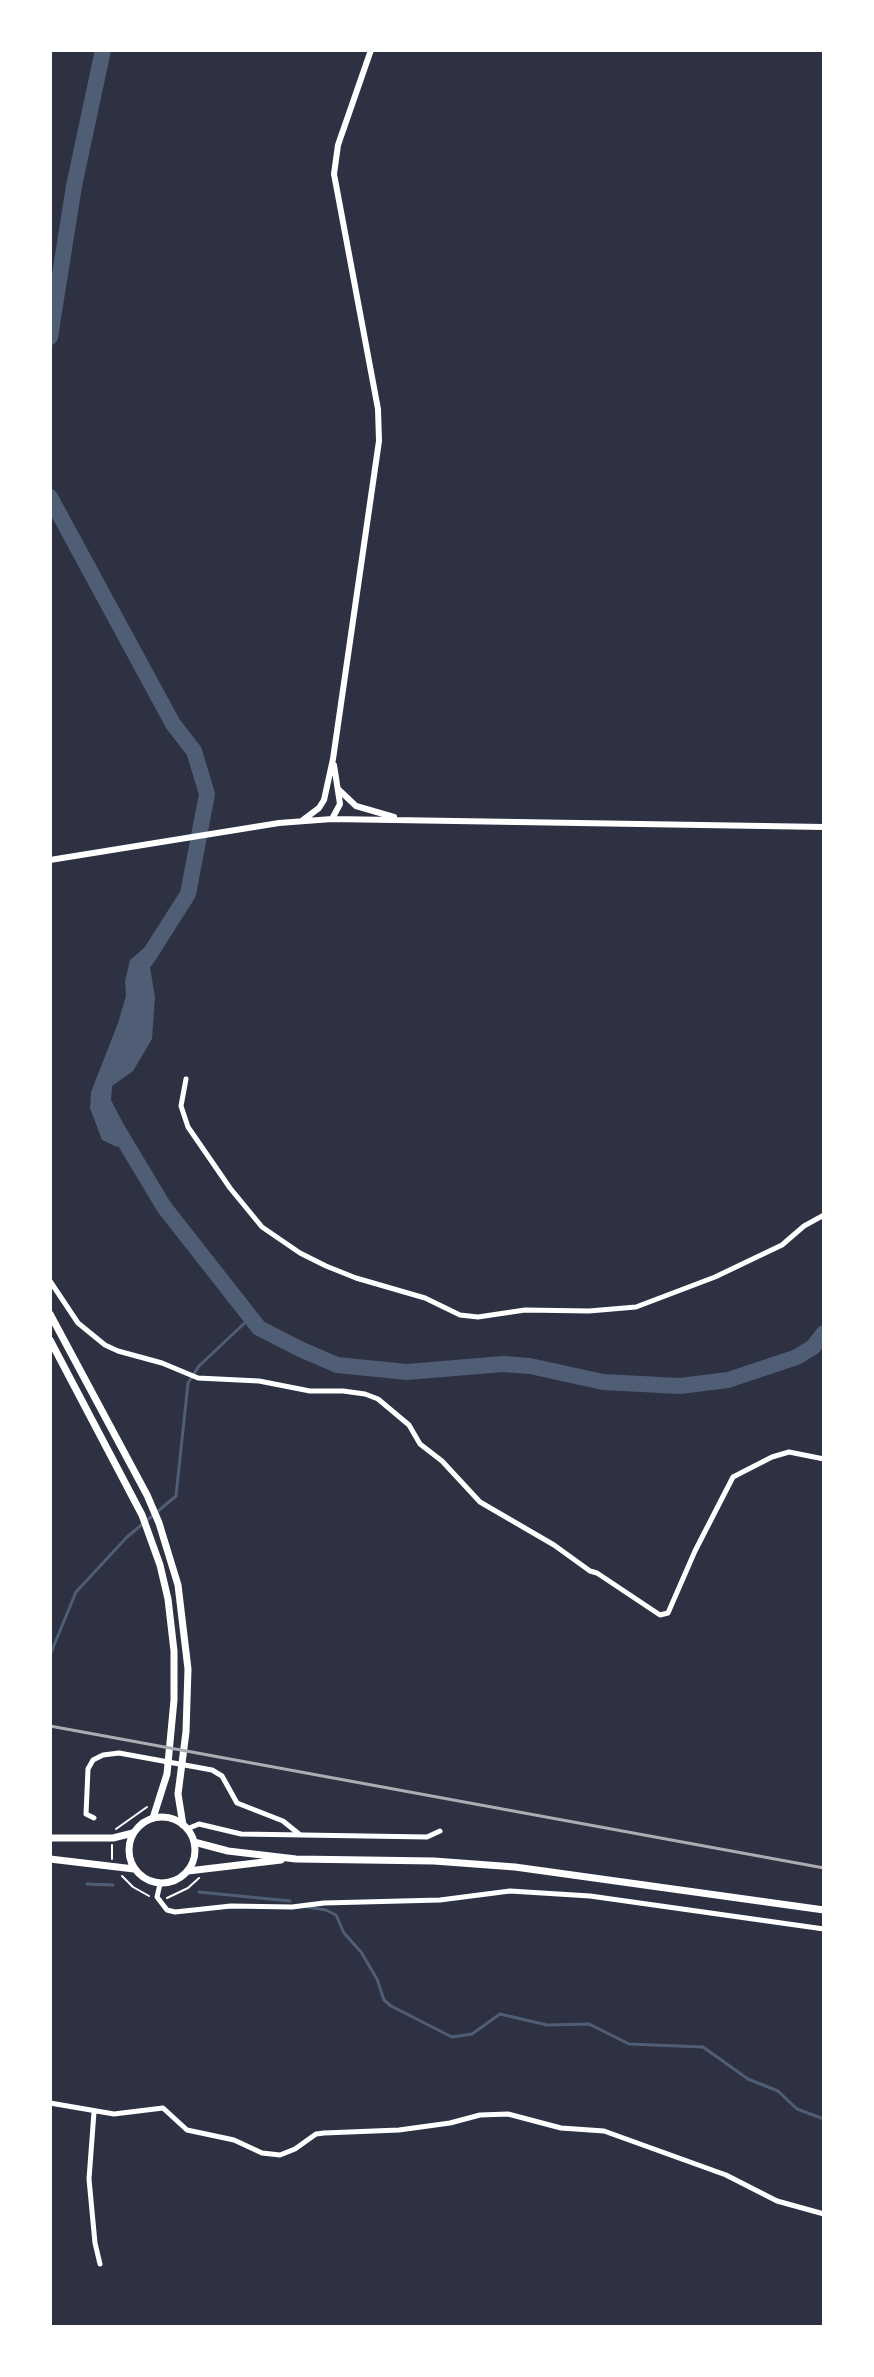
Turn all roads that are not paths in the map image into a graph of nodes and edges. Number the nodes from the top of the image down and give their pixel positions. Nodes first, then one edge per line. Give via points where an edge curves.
1 (371, 50) edge
2 (333, 759) junction
3 (338, 789) junction
4 (324, 800) junction
5 (332, 819) junction
6 (303, 820) junction
7 (405, 820) junction
8 (824, 827) edge
9 (50, 860) edge
10 (186, 1079) dead end
11 (824, 1215) edge
12 (50, 1281) edge
13 (50, 1314) edge
14 (50, 1340) edge
15 (824, 1459) edge
16 (94, 1818) dead end
17 (153, 1818) junction
18 (185, 1827) junction
19 (440, 1831) dead end
20 (133, 1833) junction
21 (299, 1834) junction
22 (50, 1838) edge
23 (194, 1842) junction
24 (50, 1859) edge
25 (296, 1859) junction
26 (134, 1869) junction
27 (188, 1871) junction
28 (160, 1884) junction
29 (824, 1910) edge
30 (824, 1929) edge
31 (50, 2103) edge
32 (94, 2112) junction
33 (824, 2214) edge
34 (100, 2264) dead end

1 - 2 street via 338,145 334,174 378,409 379,441
2 - 3 street
2 - 4 street
3 - 5 street via 340,804
3 - 7 street via 356,806
4 - 5 street
4 - 6 street
5 - 6 street
5 - 7 street
6 - 9 street
7 - 8 street
10 - 11 street via 181,1106 188,1127 262,1227 326,1266 460,1315 636,1307 782,1245
12 - 15 street via 78,1323 105,1345 198,1378 259,1381 378,1399 480,1502 660,1615 668,1613 733,1477 789,1452
13 - 18 main road via 128,1457 170,1556 187,1651 178,1802
14 - 17 main road via 142,1515 168,1599 174,1651 172,1729 168,1769
16 - 21 street via 86,1814 88,1769 93,1760 119,1753 212,1770 222,1776 237,1803 283,1821
17 - 18 main road
17 - 20 main road
18 - 21 street via 205,1824 241,1834
18 - 23 main road
19 - 21 street via 427,1837
20 - 22 main road
20 - 26 main road via 128,1851
23 - 25 main road
23 - 27 main road
24 - 26 main road
25 - 27 main road
25 - 29 main road via 515,1867
26 - 28 main road
27 - 28 main road
28 - 30 street via 157,1897 175,1912 440,1900 510,1891 590,1896
31 - 32 street
32 - 33 street via 123,2114 157,2106 187,2130 280,2155 316,2134 399,2130 508,2114 561,2128 604,2131 726,2175 785,2204
32 - 34 street via 89,2179

